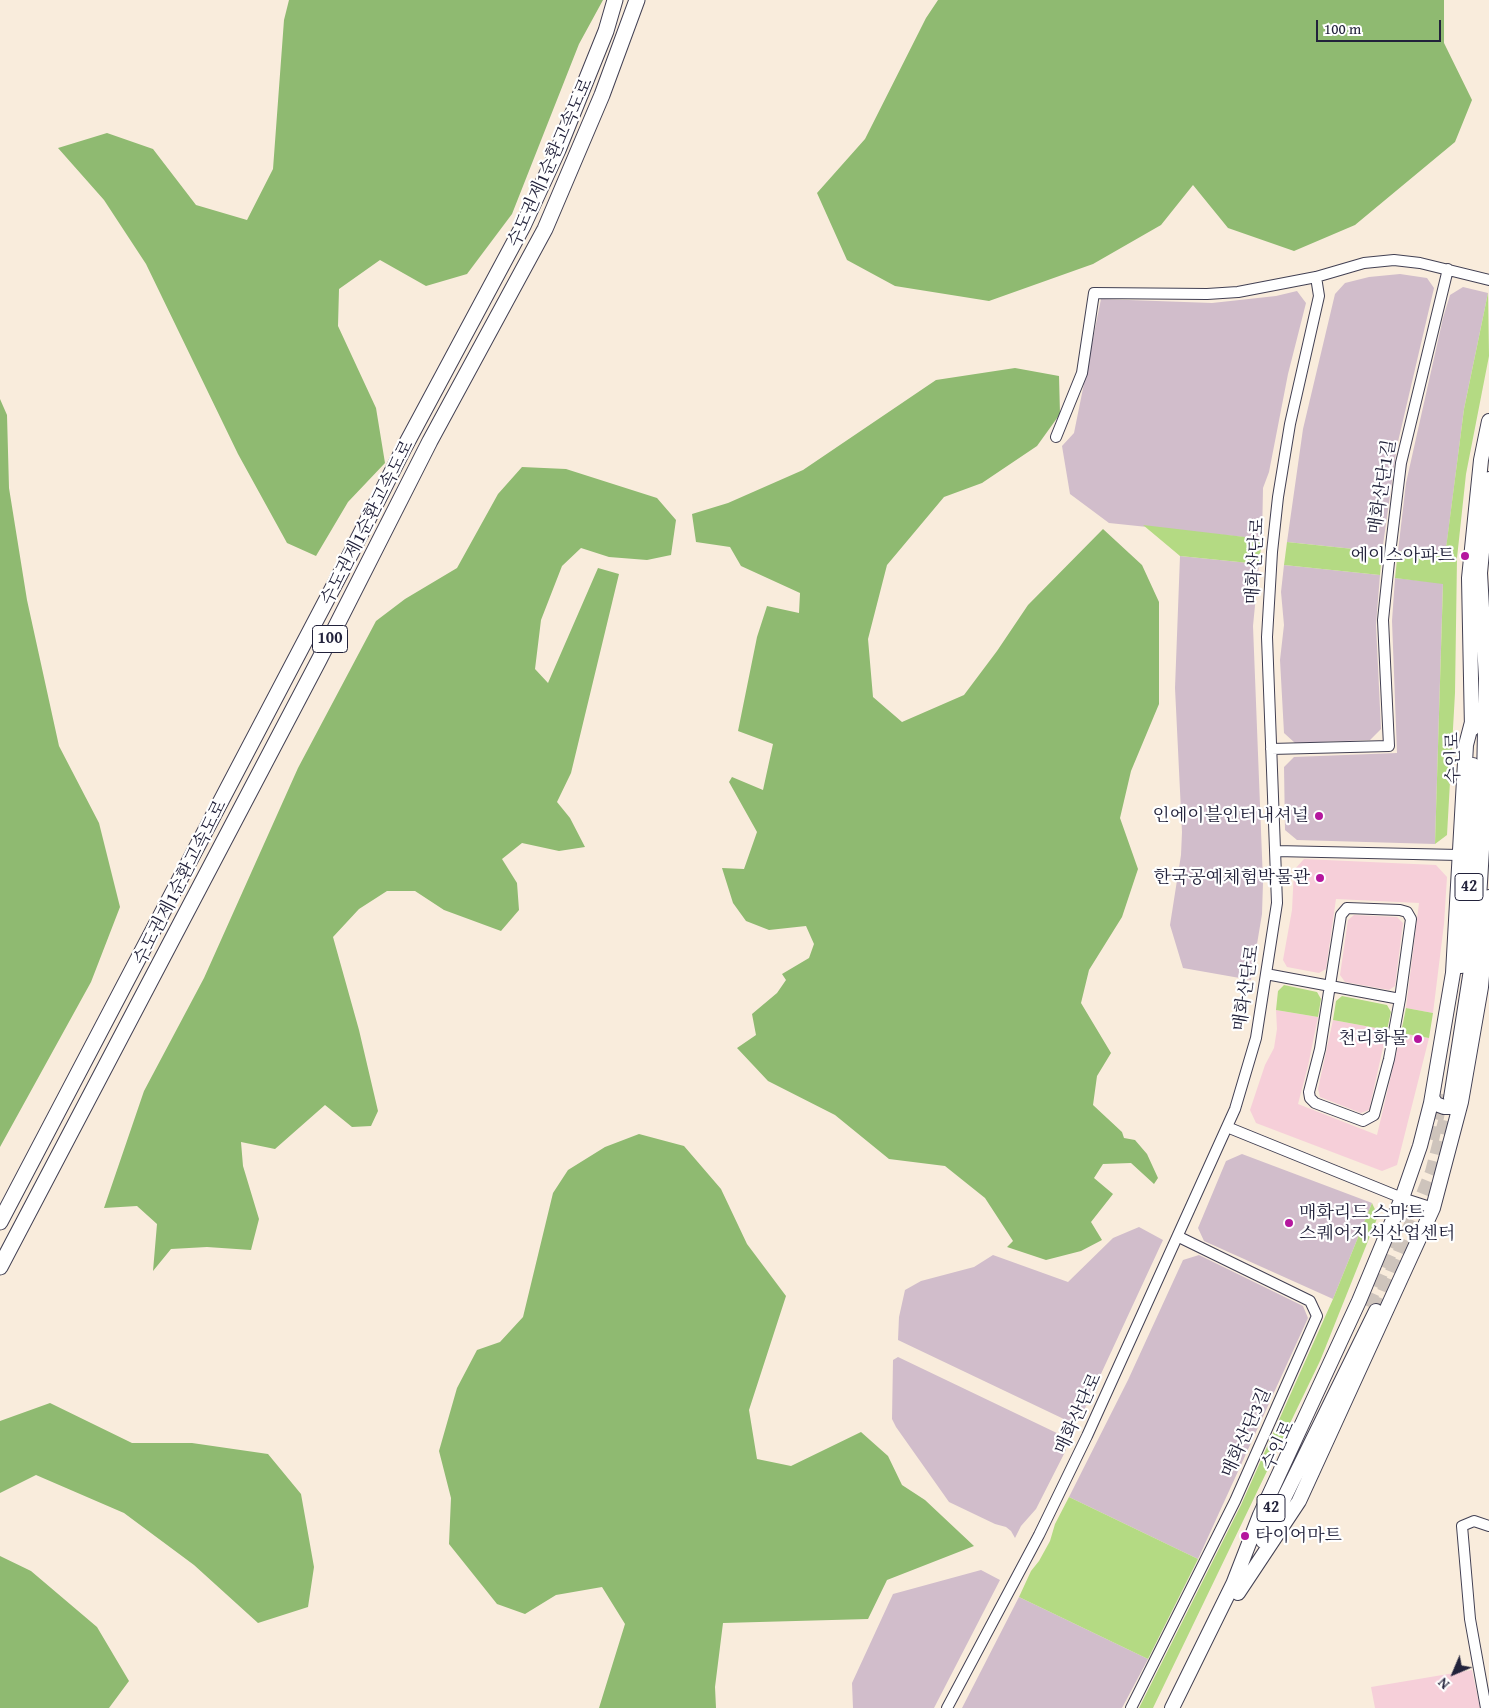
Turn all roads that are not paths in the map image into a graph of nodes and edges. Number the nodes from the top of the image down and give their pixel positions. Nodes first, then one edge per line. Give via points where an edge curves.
1 (615, 0) edge
2 (637, 0) edge
3 (1448, 269) junction
4 (1316, 277) junction
5 (1489, 280) edge
6 (1489, 421) edge
7 (1056, 437) dead end
8 (1489, 479) edge
9 (1486, 640) edge
10 (1470, 678) junction
11 (1487, 679) edge
12 (1482, 718) edge
13 (1489, 733) edge
14 (1271, 749) junction
15 (1276, 851) junction
16 (1460, 855) junction
17 (1489, 897) edge
18 (1266, 974) junction
19 (1330, 985) junction
20 (1400, 999) junction
21 (1446, 1098) junction
22 (1227, 1127) junction
23 (1402, 1198) junction
24 (1433, 1208) junction
25 (0, 1222) edge
26 (1179, 1237) junction
27 (0, 1267) edge
28 (1371, 1309) tunnel mouth
29 (1489, 1526) edge
30 (1235, 1590) junction
31 (947, 1708) edge
32 (1131, 1708) edge
33 (1172, 1708) edge
34 (1181, 1708) edge
35 (1486, 1708) edge

1 - 25 highway, 수도권제1순환고속도로 / 100 via 606,31 558,150 523,226
2 - 27 highway, 수도권제1순환고속도로 / 100 via 598,104 544,229 430,441 319,660
3 - 4 street via 1394,260 1364,263
3 - 5 street
3 - 14 street, 매화산단1길 via 1402,463 1388,562 1383,620 1389,746
4 - 7 street via 1238,292 1094,293 1082,373
4 - 14 street, 매화산단로 via 1319,296 1290,424 1272,552 1267,637
6 - 10 main road, 수인로 / 42 via 1481,460 1470,561
8 - 9 main road, 수인로 / 42 via 1480,573
9 - 11 main road, 수인로 / 42
10 - 11 street
10 - 12 main road, 수인로 / 42
11 - 12 main road, 수인로 / 42
12 - 13 main road
12 - 16 main road via 1466,745
12 - 21 main road, 수인로 / 42 via 1483,833 1477,931
14 - 15 street, 매화산단로
15 - 16 street
15 - 18 street, 매화산단로 via 1277,903
16 - 21 main road
17 - 21 main road via 1481,987
18 - 19 street
18 - 22 street, 매화산단로 via 1256,1038
19 - 20 street
19 - 20 street via 1344,910 1400,910 1407,912 1411,919
19 - 20 street via 1310,1098 1315,1103 1363,1121 1374,1115
21 - 23 main road via 1420,1146
21 - 24 main road
22 - 23 street
22 - 26 street, 매화산단로
23 - 24 street
23 - 30 main road via 1328,1370 1260,1515
24 - 30 main road via 1299,1501
26 - 31 street, 매화산단로 via 1039,1535
26 - 32 street, 매화산단3길 via 1310,1300 1317,1316 1235,1501
28 - 30 main road, 수인로 / 42
29 - 35 street via 1474,1521 1462,1526 1470,1619
30 - 33 main road, 수인로 / 42
30 - 34 main road, 수인로 / 42

